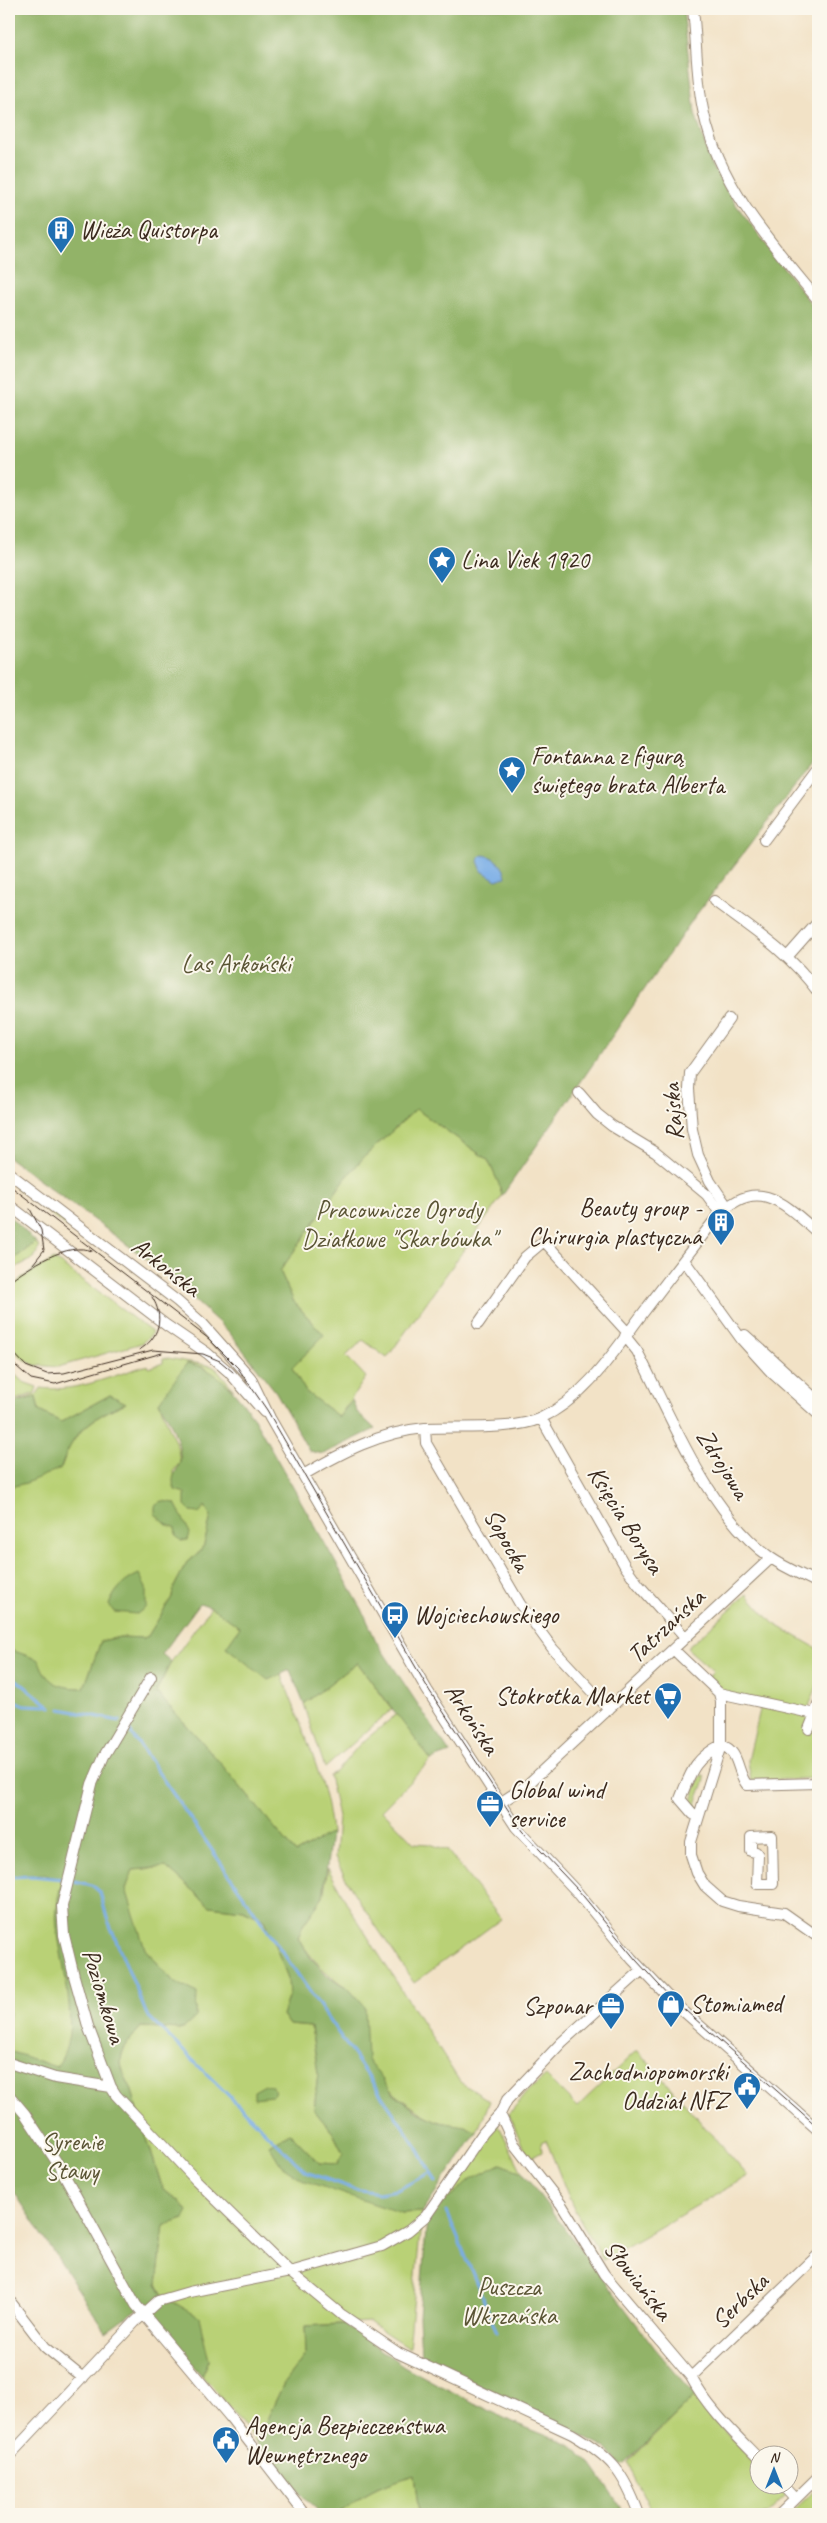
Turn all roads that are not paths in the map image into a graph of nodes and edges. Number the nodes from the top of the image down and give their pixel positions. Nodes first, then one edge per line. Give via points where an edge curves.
1 (693, 9) edge
2 (818, 300) edge
3 (818, 768) edge
4 (764, 840) dead end
5 (714, 901) dead end
6 (818, 922) edge
7 (788, 956) junction
8 (818, 992) edge
9 (728, 1019) dead end
10 (579, 1093) dead end
11 (9, 1173) edge
12 (9, 1205) edge
13 (723, 1210) junction
14 (818, 1233) edge
15 (684, 1260) junction
16 (478, 1324) dead end
17 (734, 1326) junction
18 (626, 1334) junction
19 (818, 1402) edge
20 (818, 1414) edge
21 (270, 1418) junction
22 (541, 1418) junction
23 (425, 1428) junction
24 (303, 1475) junction
25 (770, 1558) junction
26 (818, 1583) edge
27 (685, 1637) junction
28 (673, 1649) junction
29 (151, 1677) dead end
30 (718, 1693) junction
31 (609, 1709) junction
32 (816, 1710) edge
33 (809, 1729) dead end
34 (722, 1745) junction
35 (818, 1782) edge
36 (500, 1803) junction
37 (698, 1816) junction
38 (757, 1884) joint
39 (818, 1937) edge
40 (642, 1970) junction
41 (9, 2063) edge
42 (111, 2087) junction
43 (9, 2095) edge
44 (500, 2114) junction
45 (818, 2130) edge
46 (818, 2255) edge
47 (290, 2272) junction
48 (9, 2300) edge
49 (143, 2314) junction
50 (691, 2377) junction
51 (83, 2378) junction
52 (750, 2449) edge
53 (9, 2456) edge
54 (818, 2477) edge
55 (792, 2496) edge
56 (795, 2500) junction
57 (302, 2513) edge
58 (639, 2514) edge
59 (780, 2514) edge

1 - 2 street via 704,114 722,168 742,204
3 - 4 street
5 - 7 street
6 - 7 street
7 - 8 street
9 - 13 street, Rajska via 690,1073 689,1089 698,1155
10 - 13 street, Rajska via 612,1126 655,1152
11 - 21 street, Arkońska via 198,1319 250,1377
12 - 21 street, Arkońska via 166,1326 211,1355
13 - 14 street via 743,1198 773,1198 784,1203
13 - 15 street
15 - 17 street
15 - 18 street
16 - 18 street, Zdrojowa via 525,1256 544,1241
17 - 19 street
17 - 20 street via 762,1362
18 - 22 street via 574,1395
18 - 25 street, Zdrojowa via 705,1481 744,1534
21 - 24 street, Arkońska
22 - 23 street via 515,1424
22 - 27 street, Księcia Borysa via 625,1566
23 - 24 street via 393,1433 356,1446
23 - 31 street, Sopocka via 426,1443 520,1604 554,1649
24 - 36 street, Arkońska via 427,1690
25 - 26 street, Zdrojowa
25 - 27 street, Tatrzańska
27 - 28 street, Tatrzańska
28 - 30 street
28 - 31 street, Tatrzańska
29 - 42 street, Poziomkowa via 104,1756 92,1784 62,1906 64,1934 74,1976 91,2035
30 - 32 street
30 - 34 street
31 - 36 street, Tatrzańska via 526,1786
32 - 33 street
34 - 35 street via 734,1753 747,1785
34 - 37 street
34 - 37 street via 695,1765 680,1799
36 - 40 street, Arkońska via 530,1844 578,1893
37 - 39 street via 691,1842 692,1855 697,1873 710,1891 730,1904 784,1913
38 - 38 street via 758,1855 751,1851 751,1837 772,1836 772,1884
40 - 44 street via 548,2057 507,2100
40 - 45 street, Arkońska via 689,2018
41 - 42 street via 56,2078
42 - 47 street, Poziomkowa via 164,2147
43 - 49 street via 60,2167 121,2281
44 - 47 street via 483,2133 426,2216 408,2232 382,2246
44 - 50 street, Słowiańska via 514,2144 561,2204 604,2274
46 - 50 street, Serbska
47 - 49 street via 174,2296 158,2301
47 - 58 street, Poziomkowa via 398,2353 593,2446 618,2470
48 - 51 street via 46,2347
49 - 51 street
49 - 57 street via 230,2417
50 - 52 street, Słowiańska via 698,2391
51 - 53 street
54 - 56 street
55 - 56 street
56 - 59 street

